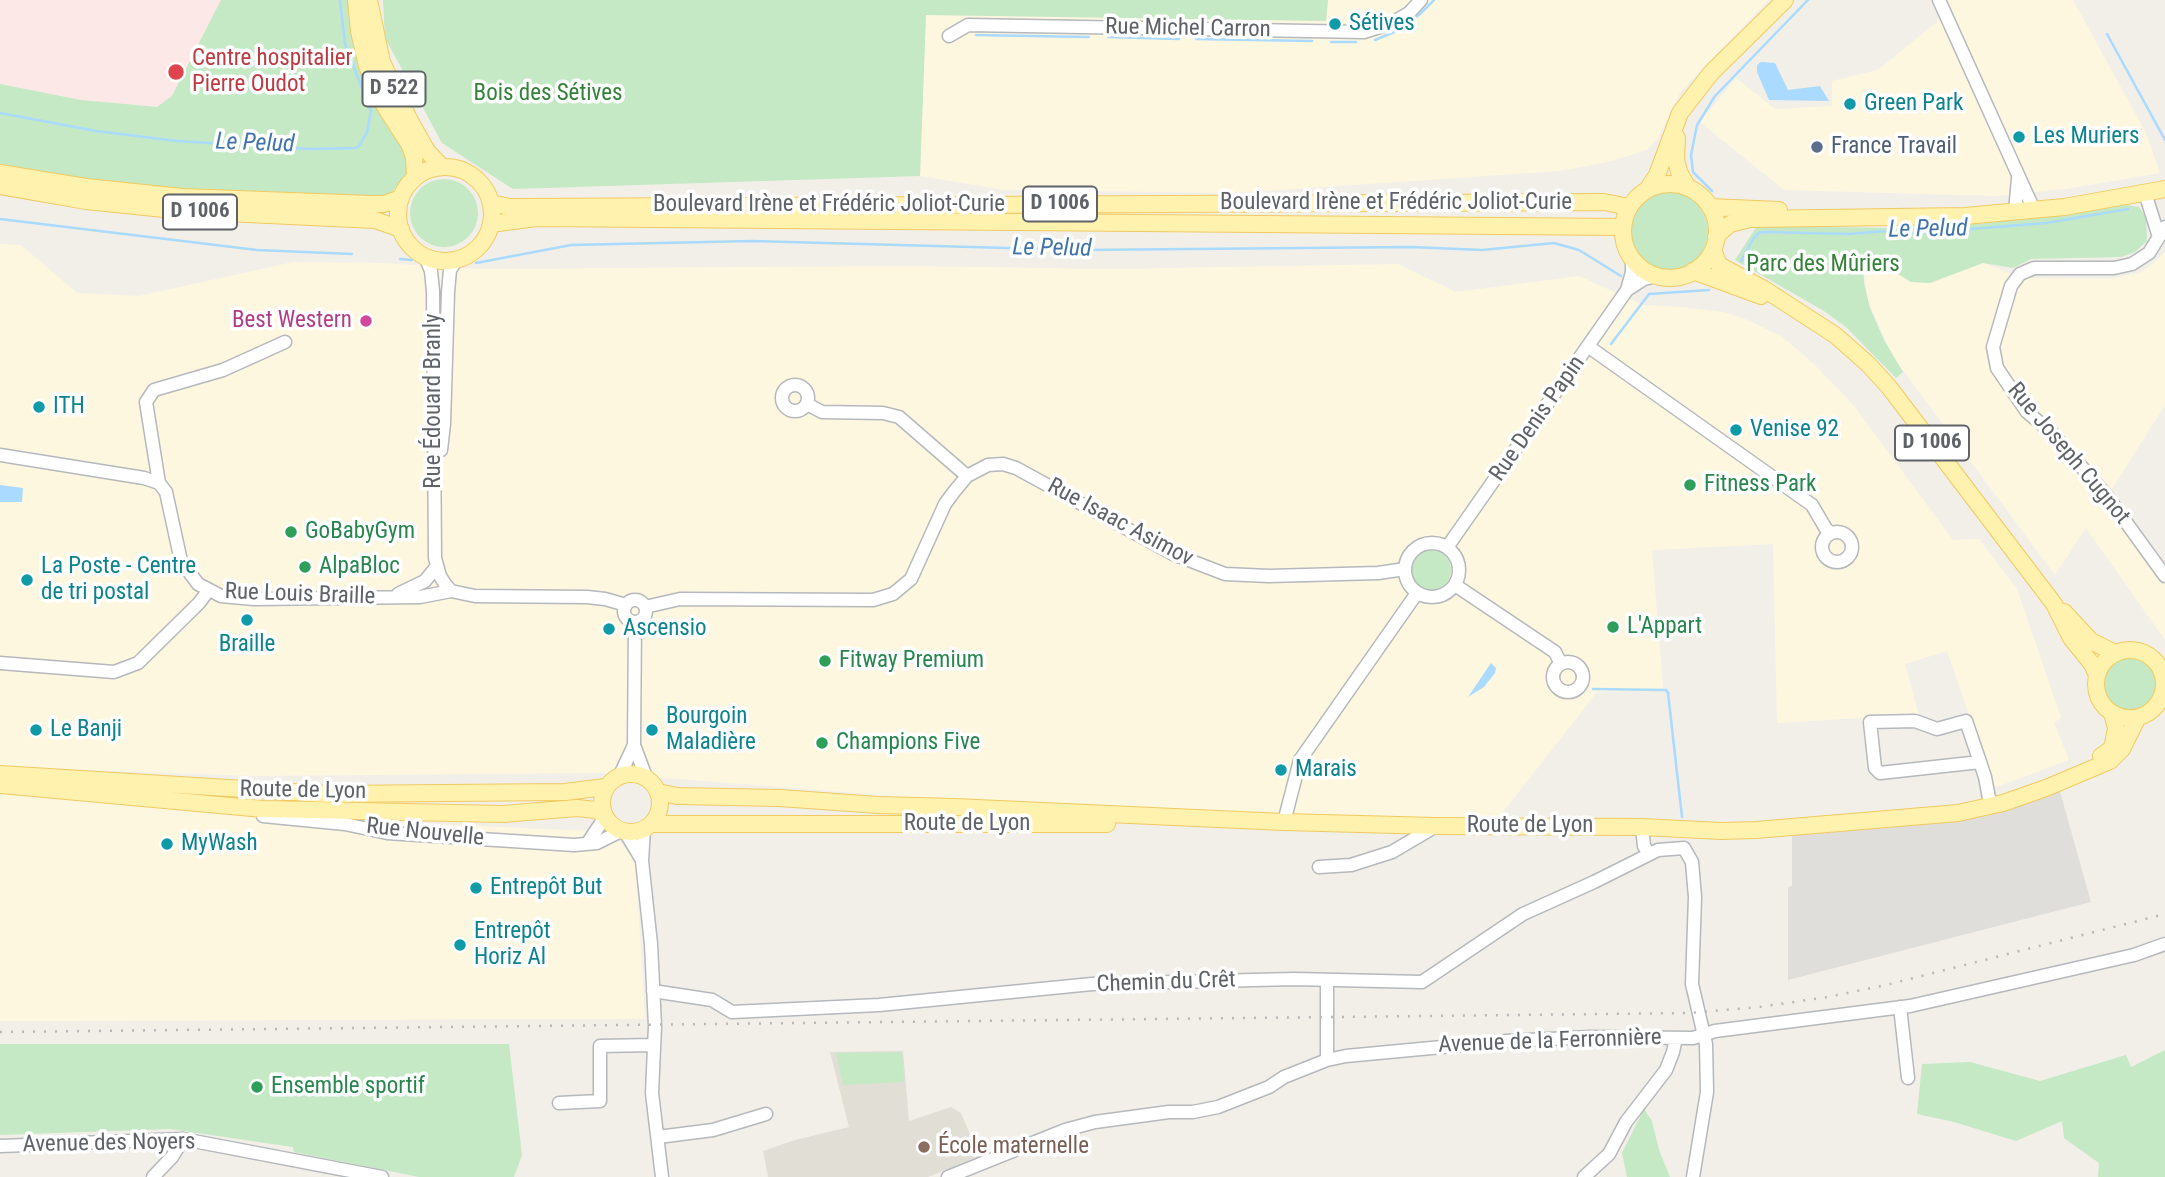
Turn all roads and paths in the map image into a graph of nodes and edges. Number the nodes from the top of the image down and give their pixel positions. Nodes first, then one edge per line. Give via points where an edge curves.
1 (356, 0) edge
2 (369, 0) edge
3 (1421, 0) edge
4 (1784, 0) edge
5 (1938, 0) edge
6 (949, 36) dead end
7 (1690, 100) junction
8 (442, 167) junction
9 (0, 173) edge
10 (415, 178) junction
11 (2018, 178) junction
12 (0, 187) edge
13 (1688, 188) junction
14 (2165, 189) edge
15 (1647, 190) junction
16 (2145, 193) junction
17 (401, 198) junction
18 (491, 203) junction
19 (1629, 207) junction
20 (1710, 207) junction
21 (2034, 210) junction
22 (2015, 212) junction
23 (1812, 216) junction
24 (491, 224) junction
25 (1623, 227) junction
26 (401, 229) junction
27 (2163, 234) edge
28 (1714, 243) junction
29 (425, 256) junction
30 (457, 259) junction
31 (1632, 259) junction
32 (1693, 271) junction
33 (1657, 276) junction
34 (1627, 290) junction
35 (1787, 305) junction
36 (285, 342) dead end
37 (1589, 347) junction
38 (807, 404) dead end
39 (0, 455) edge
40 (967, 476) junction
41 (159, 483) junction
42 (1831, 533) dead end
43 (1448, 546) junction
44 (435, 548) junction
45 (437, 566) junction
46 (1405, 569) junction
47 (2165, 576) edge
48 (1455, 585) junction
49 (208, 591) junction
50 (451, 591) junction
51 (1417, 593) junction
52 (388, 598) junction
53 (2054, 604) junction
54 (626, 605) junction
55 (645, 607) junction
56 (635, 622) junction
57 (2115, 653) junction
58 (0, 663) edge
59 (1561, 664) dead end
60 (2097, 675) junction
61 (2165, 680) edge
62 (2161, 707) edge
63 (2112, 713) junction
64 (2138, 717) junction
65 (634, 744) junction
66 (1980, 762) junction
67 (0, 774) edge
68 (620, 775) junction
69 (646, 777) junction
70 (0, 785) edge
71 (606, 787) junction
72 (659, 792) junction
73 (1989, 798) junction
74 (263, 816) dead end
75 (604, 816) junction
76 (1284, 822) junction
77 (1436, 826) junction
78 (648, 827) junction
79 (1642, 827) junction
80 (1692, 828) junction
81 (623, 831) junction
82 (587, 844) junction
83 (1684, 848) junction
84 (1649, 854) junction
85 (642, 861) junction
86 (1319, 867) dead end
87 (2165, 944) edge
88 (1326, 980) junction
89 (653, 991) junction
90 (1900, 1007) junction
91 (1704, 1035) junction
92 (1676, 1038) junction
93 (654, 1045) junction
94 (1327, 1060) junction
95 (1908, 1078) dead end
96 (559, 1103) dead end
97 (766, 1114) dead end
98 (658, 1137) junction
99 (183, 1139) junction
100 (0, 1146) edge
101 (153, 1177) edge
102 (382, 1177) edge
103 (662, 1177) edge
104 (948, 1177) edge
105 (1584, 1177) edge
106 (1693, 1177) edge

1 - 10 main road, D 522 via 367,66 409,145
2 - 8 main road, D 522 via 390,80 427,151
3 - 6 street, Rue Michel Carron via 1392,23 1364,32 968,25
4 - 7 main road
5 - 11 street
7 - 13 main road via 1676,159
7 - 15 main road
8 - 10 main road
8 - 18 main road via 478,180
9 - 17 main road, D 1006 via 196,198 384,204
10 - 17 main road
11 - 21 street
11 - 22 street
12 - 26 main road, D 1006 via 184,211 375,220
13 - 15 main road via 1674,184
13 - 20 main road
14 - 16 main road
15 - 19 main road
16 - 21 main road
16 - 27 street, Rue Joseph Cugnot
17 - 26 main road
18 - 19 main road, Boulevard Irène et Frédéric Joliot-Curie / D 1006 via 1604,202
18 - 24 main road
19 - 25 main road
20 - 23 main road via 1778,209
20 - 28 main road via 1716,226
21 - 22 main road
22 - 23 main road via 1945,217
23 - 28 main road via 1738,220 1724,228
24 - 25 main road, Boulevard Irène et Frédéric Joliot-Curie / D 1006 via 549,218
24 - 30 main road via 482,242
25 - 31 main road
26 - 29 main road
27 - 47 street, Rue Joseph Cugnot via 2143,258 2123,266 2034,268 2020,274 2011,286 1993,347 1997,369 2027,412 2052,433 2107,496
28 - 32 main road via 1708,258
28 - 35 main road, D 1006 via 1719,265
29 - 30 main road
29 - 44 street, Rue Édouard Branly via 433,291
30 - 44 street, Rue Édouard Branly via 450,270 448,292
31 - 33 main road
31 - 34 street, Rue Denis Papin
32 - 33 main road via 1669,278
32 - 35 main road, D 1006
33 - 34 street
34 - 37 street, Rue Denis Papin
35 - 53 main road, D 1006 via 1835,335 1889,387
36 - 41 street, Rue Louis Braille via 223,370 154,390 146,402
37 - 42 street via 1812,505
37 - 43 street, Rue Denis Papin
38 - 40 street via 822,412 899,417
39 - 41 street
40 - 46 street, Rue Isaac Asimov via 988,465 1016,468 1173,554 1226,574
40 - 55 street via 945,505 911,579 893,594 873,600 680,599
41 - 49 street, Rue Louis Braille via 166,492 181,561
43 - 46 street via 1435,542 1418,546 1406,560
43 - 48 street via 1460,567
44 - 45 street, Rue Édouard Branly
45 - 50 street, Rue Édouard Branly
45 - 52 street, Rue Louis Braille via 425,581
46 - 51 street via 1410,587
48 - 51 street via 1438,597
48 - 59 street via 1555,652
49 - 52 street, Rue Louis Braille via 237,598
49 - 58 street via 138,663 114,672
50 - 52 street, Rue Louis Braille
50 - 54 street via 475,596 605,599
51 - 76 street via 1300,760
53 - 57 main road, D 1006 via 2091,641
53 - 60 main road, D 1006
54 - 55 street via 638,601
54 - 56 street via 627,617
55 - 56 street via 644,617
56 - 65 street
57 - 60 main road
57 - 61 main road via 2143,652 2158,663
60 - 63 main road via 2097,692
61 - 62 main road
62 - 64 main road
63 - 64 main road
63 - 73 main road via 2116,735 2105,754
64 - 80 main road via 2123,749 2110,761 1981,809 1756,830
65 - 68 street
65 - 69 street
66 - 66 street via 1966,721 1937,729 1915,721 1870,722 1875,768 1880,773
66 - 73 street
67 - 71 main road, Route de Lyon via 326,794 565,792
68 - 69 main road
68 - 71 main road
69 - 72 main road
70 - 75 main road, Route de Lyon via 262,809 503,814 577,808
71 - 75 main road via 601,805
72 - 76 main road, Route de Lyon
72 - 78 main road via 660,809
73 - 80 main road via 1958,805
74 - 82 street, Rue Nouvelle via 335,822 387,833
75 - 81 main road
75 - 82 street
76 - 77 main road, Route de Lyon
76 - 78 main road, Route de Lyon
77 - 79 main road, Route de Lyon
77 - 86 street via 1392,852 1351,865
78 - 81 main road
78 - 85 street
79 - 80 main road, Route de Lyon
79 - 84 street
80 - 83 street
81 - 82 street, Rue Nouvelle
81 - 85 street
83 - 84 street, Chemin du Crêt via 1669,847
83 - 91 street via 1692,862 1695,897 1692,984
84 - 88 street, Chemin du Crêt via 1523,914 1422,982
85 - 89 street
87 - 90 street, Avenue de la Ferronnière via 2134,955
88 - 89 street, Chemin du Crêt via 1092,984 878,1005 733,1012 712,1000
88 - 94 street
89 - 93 street
90 - 91 street, Avenue de la Ferronnière
90 - 95 street
91 - 92 street, Avenue de la Ferronnière
91 - 106 street via 1707,1092
92 - 94 street, Avenue de la Ferronnière via 1465,1044
92 - 105 street via 1666,1070 1626,1122 1609,1154
93 - 96 street via 600,1046 600,1101
93 - 98 street via 652,1093
94 - 104 street, Avenue de la Ferronnière via 1218,1107 1072,1127
97 - 98 street via 713,1130
98 - 103 street
99 - 100 street, Avenue des Noyers
99 - 101 street
99 - 102 street, Avenue des Noyers

